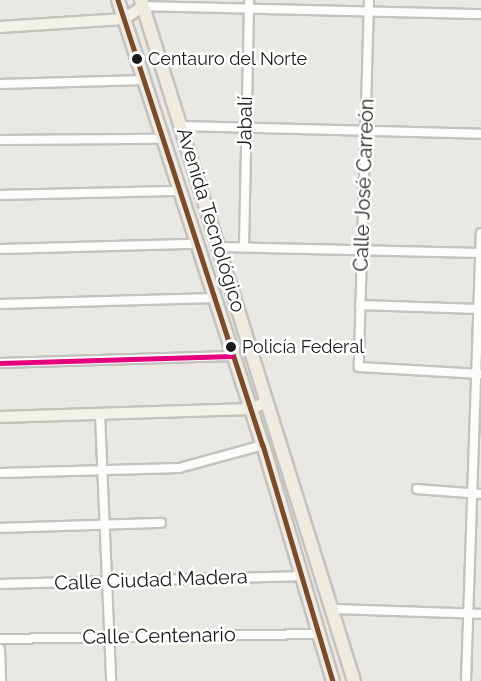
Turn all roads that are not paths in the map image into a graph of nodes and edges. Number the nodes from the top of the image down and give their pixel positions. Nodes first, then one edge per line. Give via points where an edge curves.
1 (118, 0) edge
2 (369, 0) edge
3 (142, 3) edge
4 (249, 3) edge
5 (369, 9) junction
6 (481, 14) edge
7 (123, 20) junction
8 (0, 27) edge
9 (145, 80) junction
10 (0, 84) edge
11 (182, 126) junction
12 (244, 126) junction
13 (366, 130) junction
14 (481, 134) edge
15 (163, 139) junction
16 (0, 140) edge
17 (180, 191) junction
18 (0, 195) edge
19 (481, 233) edge
20 (196, 244) junction
21 (244, 246) junction
22 (220, 247) junction
23 (0, 249) edge
24 (362, 250) junction
25 (481, 253) edge
26 (214, 298) junction
27 (0, 304) edge
28 (360, 305) junction
29 (479, 309) junction
30 (232, 356) junction
31 (0, 363) edge
32 (479, 374) edge
33 (267, 402) junction
34 (251, 409) junction
35 (100, 414) junction
36 (0, 417) edge
37 (263, 445) junction
38 (103, 470) junction
39 (0, 473) edge
40 (417, 489) dead end
41 (472, 494) junction
42 (481, 494) edge
43 (161, 523) dead end
44 (105, 525) junction
45 (0, 528) edge
46 (471, 557) junction
47 (481, 557) edge
48 (302, 576) junction
49 (108, 582) junction
50 (0, 584) edge
51 (332, 609) junction
52 (468, 613) junction
53 (481, 614) edge
54 (319, 634) junction
55 (109, 637) junction
56 (0, 639) edge
57 (0, 649) edge
58 (1, 681) edge
59 (111, 681) edge
60 (333, 681) edge
61 (354, 681) edge
62 (466, 681) edge

1 - 7 main road, Avenida Tecnológico
2 - 5 street, Calle José Carreón
3 - 4 street
3 - 7 street
3 - 11 main road, Avenida Tecnológico
4 - 5 street
4 - 12 street, Jabalí
5 - 6 street
5 - 13 street, Calle José Carreón
7 - 8 street
7 - 9 main road, Avenida Tecnológico
9 - 10 street
9 - 15 main road, Avenida Tecnológico
11 - 12 street
11 - 22 main road, Avenida Tecnológico
12 - 13 street
12 - 21 street, Jabalí
13 - 14 street
13 - 24 street, Calle José Carreón
15 - 16 street
15 - 17 main road, Avenida Tecnológico
17 - 18 street
17 - 20 main road, Avenida Tecnológico
19 - 25 street
20 - 23 street
20 - 26 main road, Avenida Tecnológico
21 - 22 street
21 - 24 street
22 - 33 main road, Avenida Tecnológico
24 - 25 street
24 - 28 street, Calle José Carreón
25 - 29 street
26 - 27 street
26 - 30 main road, Avenida Tecnológico
28 - 29 street
28 - 32 street, Calle José Carreón via 360,368
29 - 32 street
30 - 31 street
30 - 34 main road, Avenida Tecnológico
32 - 41 street
33 - 34 street
33 - 51 main road, Avenida Tecnológico
34 - 35 street
34 - 37 main road, Avenida Tecnológico
35 - 36 street
35 - 38 street
37 - 38 street via 179,468
37 - 48 main road, Avenida Tecnológico
38 - 39 street
38 - 44 street
40 - 41 street
41 - 42 street
41 - 46 street
43 - 44 street
44 - 45 street
44 - 49 street
46 - 47 street
46 - 52 street
48 - 49 street, Calle Ciudad Madera
48 - 54 main road, Avenida Tecnológico
49 - 50 street, Calle Ciudad Madera
49 - 55 street
51 - 52 street
51 - 61 main road, Avenida Tecnológico
52 - 53 street
52 - 62 street
54 - 55 street, Calle Centenario
54 - 60 main road, Avenida Tecnológico
55 - 56 street, Calle Centenario
55 - 59 street
57 - 58 street

